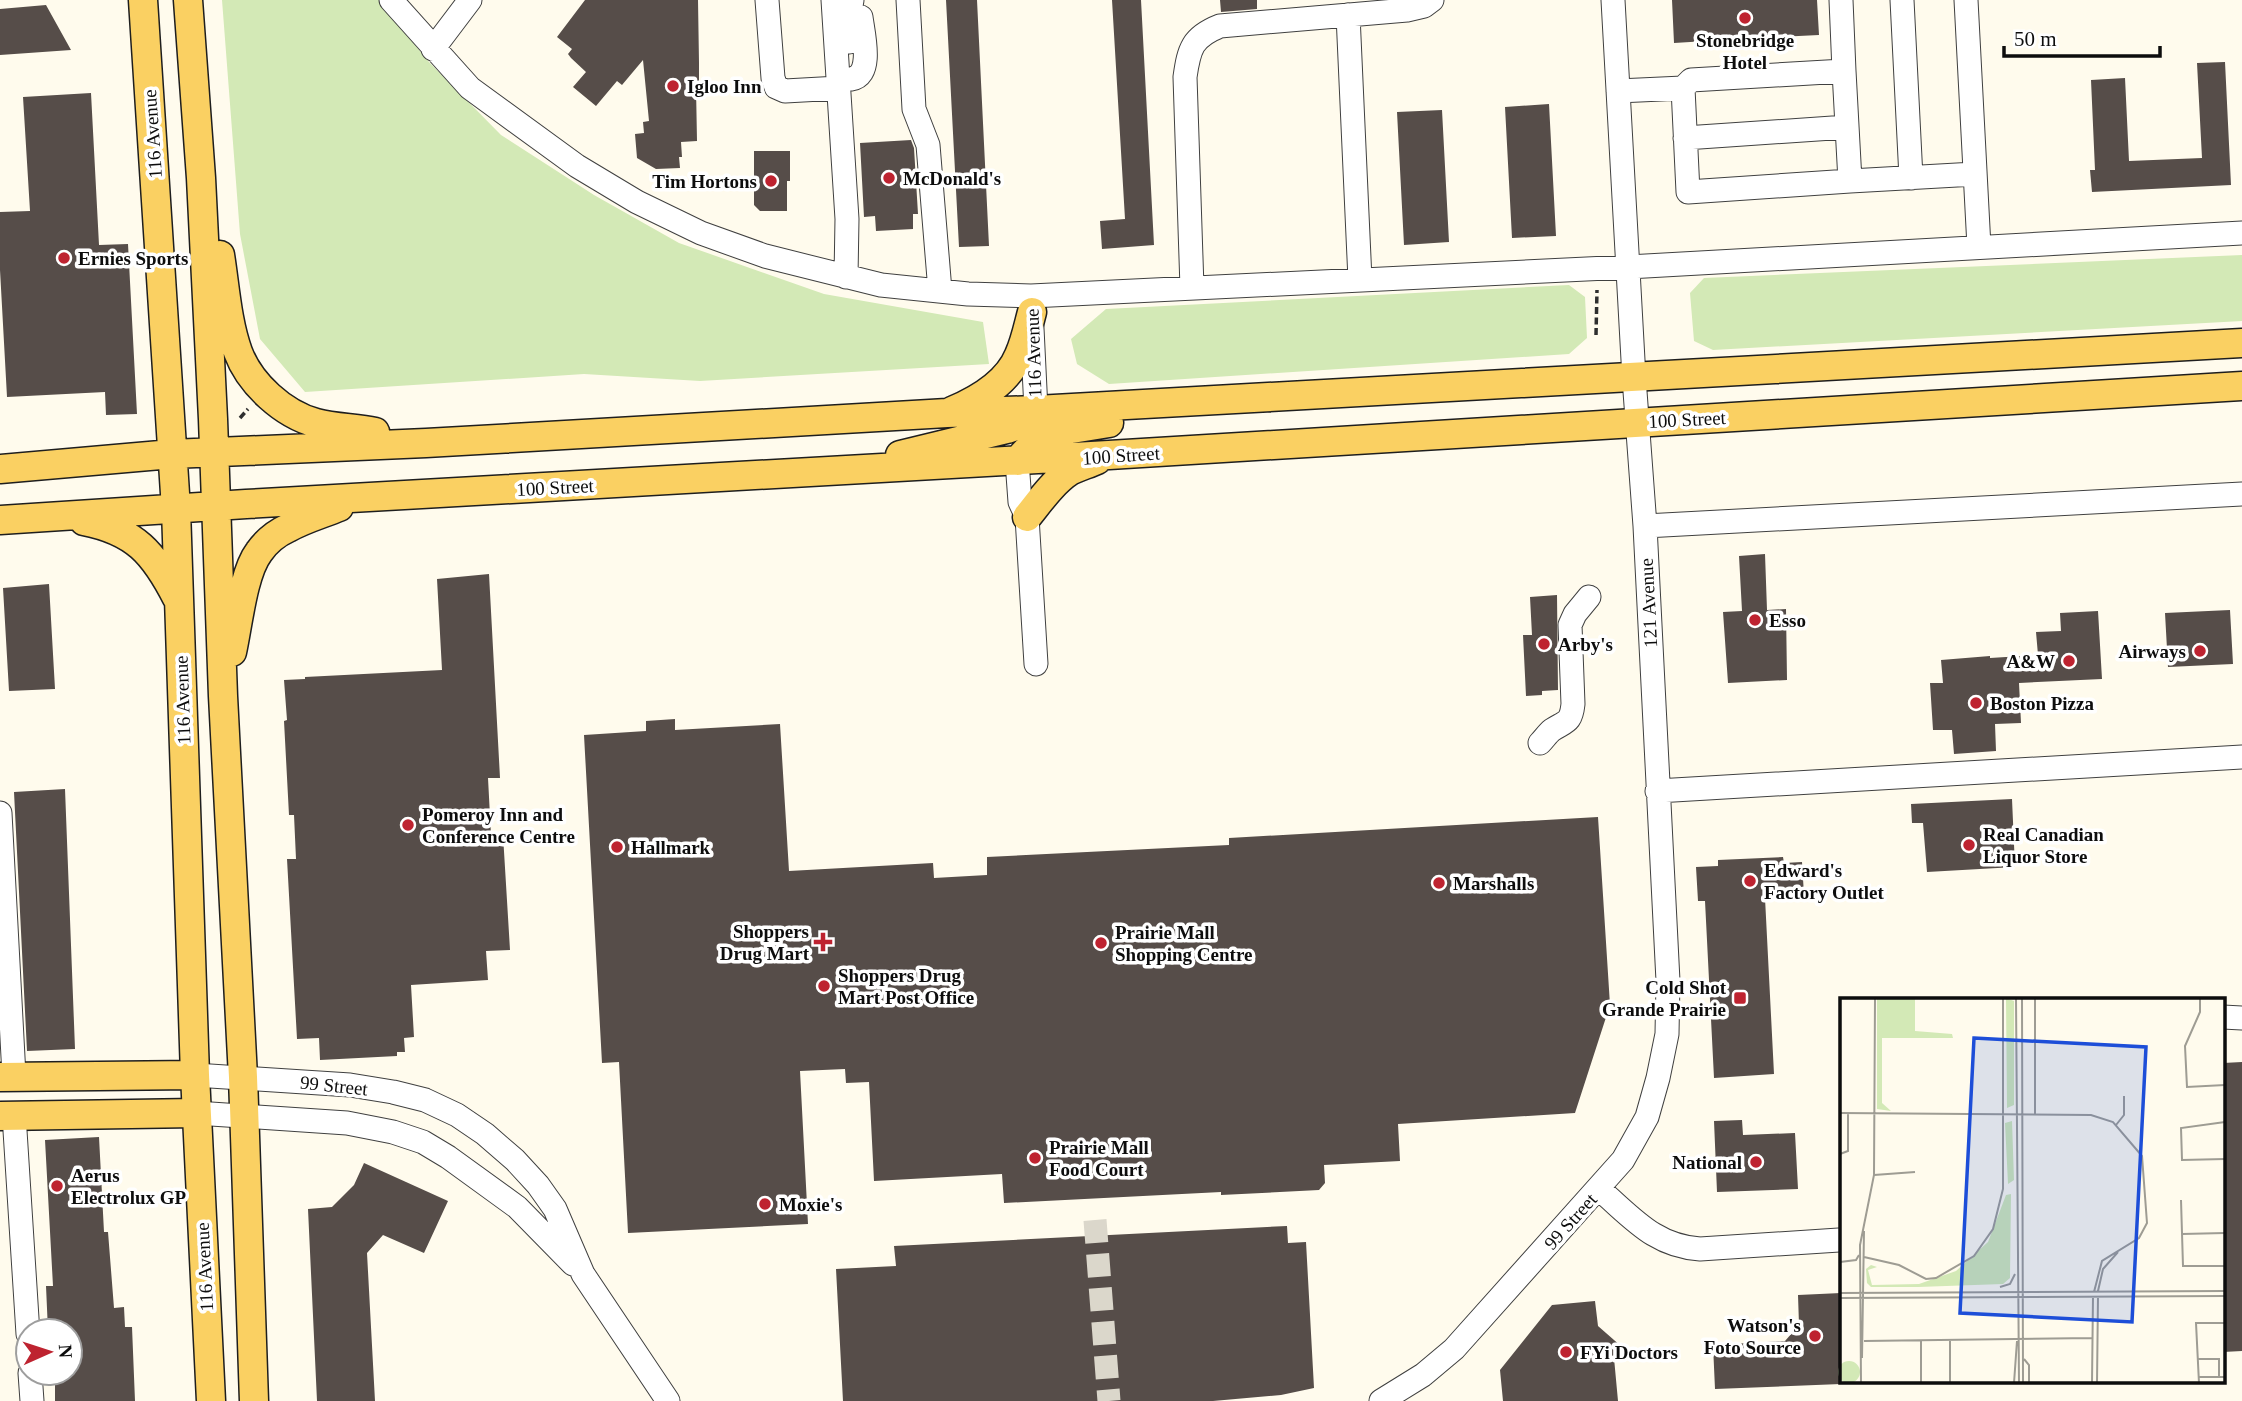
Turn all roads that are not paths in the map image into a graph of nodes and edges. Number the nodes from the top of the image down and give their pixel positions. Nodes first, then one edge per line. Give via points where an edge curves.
1 (143, 0) edge
2 (188, 0) edge
3 (391, 0) edge
4 (470, 0) edge
5 (767, 0) edge
6 (833, 0) edge
7 (852, 0) edge
8 (858, 0) edge
9 (908, 0) edge
10 (1432, 0) edge
11 (1613, 0) edge
12 (1841, 0) edge
13 (1902, 0) edge
14 (1966, 0) edge
15 (1348, 15) junction
16 (433, 49) junction
17 (1844, 71) junction
18 (845, 83) junction
19 (1683, 89) junction
20 (1618, 92) junction
21 (1847, 127) junction
22 (1685, 138) junction
23 (1975, 174) junction
24 (201, 178) junction
25 (1911, 178) junction
26 (1850, 181) junction
27 (2242, 233) edge
28 (1979, 247) junction
29 (1628, 267) junction
30 (846, 277) junction
31 (1360, 280) junction
32 (1192, 288) junction
33 (940, 291) junction
34 (1031, 304) junction
35 (2242, 342) edge
36 (1634, 378) junction
37 (2242, 386) edge
38 (1239, 399) junction
39 (1036, 411) junction
40 (947, 413) junction
41 (1637, 422) junction
42 (426, 443) junction
43 (214, 452) junction
44 (172, 454) junction
45 (1109, 455) junction
46 (1017, 461) junction
47 (0, 469) edge
48 (836, 471) junction
49 (2242, 494) edge
50 (358, 499) junction
51 (216, 506) junction
52 (176, 509) junction
53 (57, 516) junction
54 (1027, 517) junction
55 (0, 520) edge
56 (1644, 526) junction
57 (1588, 597) dead end
58 (179, 601) junction
59 (1036, 664) dead end
60 (223, 696) junction
61 (1540, 743) dead end
62 (2242, 757) edge
63 (1657, 792) junction
64 (0, 813) edge
65 (2224, 1017) edge
66 (2242, 1018) edge
67 (195, 1075) junction
68 (7, 1076) edge
69 (243, 1077) junction
70 (197, 1113) junction
71 (7, 1115) edge
72 (244, 1116) junction
73 (1599, 1189) junction
74 (1839, 1240) dead end
75 (583, 1274) junction
76 (26, 1317) edge
77 (211, 1401) edge
78 (254, 1401) edge
79 (668, 1401) edge
80 (1381, 1401) edge

1 - 44 main road, 116 Avenue
2 - 24 main road
3 - 16 street
4 - 16 street
5 - 18 street via 776,87 785,91
6 - 18 street
7 - 18 street
8 - 18 street via 865,65 863,73
9 - 33 street via 914,109 928,145
10 - 15 street via 1407,10
11 - 20 street, 121 Avenue
12 - 17 street
13 - 25 street
14 - 23 street
15 - 31 street
15 - 32 street via 1220,26 1192,46 1185,77
16 - 30 street via 470,88 577,166 637,202 701,233 765,256
17 - 19 street via 1691,80
17 - 21 street
18 - 30 street
19 - 20 street
19 - 22 street
20 - 29 street, 121 Avenue
21 - 22 street
21 - 26 street
22 - 26 street via 1688,192
23 - 25 street
23 - 28 street
24 - 42 main road via 238,352 263,391 315,423
24 - 43 main road
25 - 26 street
27 - 28 street
28 - 29 street
29 - 31 street
29 - 36 street, 121 Avenue
30 - 33 street
31 - 32 street
32 - 34 street
33 - 34 street
34 - 39 street, 116 Avenue
34 - 40 main road via 1012,369 978,397
35 - 36 main road
36 - 38 main road
36 - 41 street, 121 Avenue
37 - 41 main road, 100 Street
38 - 39 main road
38 - 46 main road via 1047,433
39 - 40 main road
39 - 48 main road via 1007,429
40 - 42 main road
41 - 45 main road, 100 Street
41 - 56 street, 121 Avenue
42 - 43 main road
43 - 44 main road
43 - 51 main road
44 - 47 main road
44 - 52 main road, 116 Avenue
45 - 46 main road, 100 Street
45 - 54 main road via 1071,471
46 - 48 main road, 100 Street
46 - 54 street via 1020,502
48 - 50 main road, 100 Street
49 - 56 street
50 - 51 main road, 100 Street
50 - 60 main road via 288,528 259,551 248,578
51 - 52 main road, 100 Street
51 - 60 main road
52 - 53 main road, 100 Street
52 - 58 main road, 116 Avenue
53 - 55 main road, 100 Street
53 - 58 main road via 124,533 162,569
54 - 59 street
56 - 63 street, 121 Avenue
57 - 61 street via 1570,625 1572,716
58 - 67 main road, 116 Avenue
60 - 69 main road
62 - 63 street
63 - 73 street, 121 Avenue via 1667,1034 1647,1117 1623,1160
64 - 68 street
65 - 66 street
67 - 68 main road, 99 Street
67 - 69 street, 99 Street
67 - 70 main road, 116 Avenue
69 - 72 main road
69 - 75 street, 99 Street via 393,1092 457,1115 505,1151 538,1185 555,1209
70 - 71 main road, 99 Street
70 - 72 street, 99 Street
70 - 77 main road, 116 Avenue
71 - 76 street
72 - 75 street, 99 Street via 347,1123 422,1143 517,1207
72 - 78 main road
73 - 74 street, 99 Street via 1653,1235 1685,1248
73 - 80 street, 99 Street via 1454,1349
75 - 79 street, 99 Street

